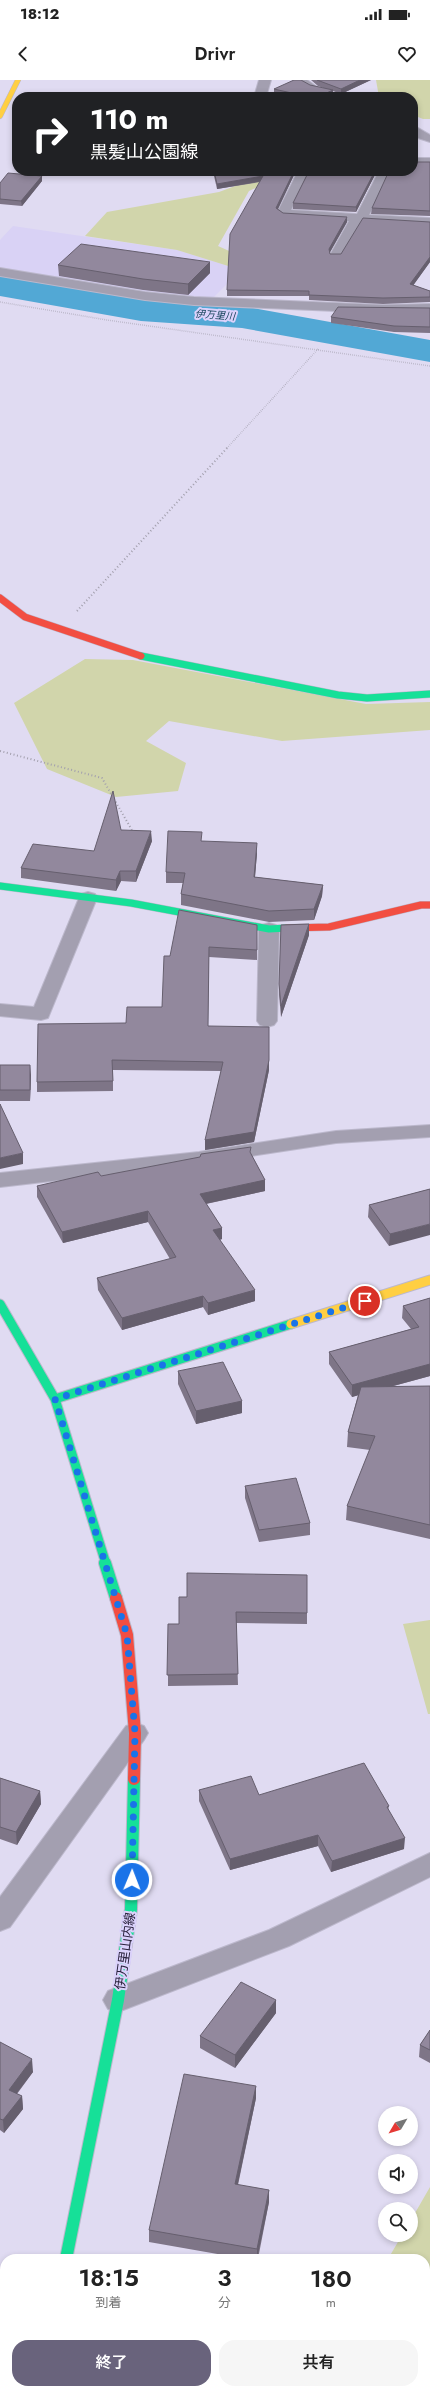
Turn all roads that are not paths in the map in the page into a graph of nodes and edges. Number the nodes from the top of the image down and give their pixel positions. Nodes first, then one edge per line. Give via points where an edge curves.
1 (18, 80) edge
2 (265, 80) edge
3 (300, 80) edge
4 (261, 92) edge
5 (322, 92) edge
6 (0, 116) edge
7 (418, 132) edge
8 (430, 139) edge
9 (418, 162) edge
10 (430, 162) edge
11 (301, 176) edge
12 (382, 176) edge
13 (359, 218) junction
14 (430, 222) edge
15 (336, 255) edge
16 (0, 272) edge
17 (430, 308) edge
18 (0, 598) edge
19 (430, 694) edge
20 (0, 886) edge
21 (88, 898) junction
22 (430, 905) edge
23 (269, 929) junction
24 (0, 1010) edge
25 (267, 1021) dead end
26 (430, 1131) edge
27 (0, 1180) edge
28 (430, 1280) edge
29 (0, 1304) edge
30 (55, 1399) junction
31 (135, 1733) junction
32 (430, 1864) edge
33 (0, 1919) edge
34 (118, 2000) junction
35 (67, 2254) edge

1 - 6 main road
2 - 4 street
3 - 5 street
7 - 8 street
9 - 10 street
11 - 13 street via 283,213
12 - 13 street via 363,215
13 - 14 street
13 - 15 street via 354,222
16 - 17 street via 145,296 194,301 383,309
18 - 19 main road via 25,617 143,657 367,698
20 - 21 main road
21 - 23 main road via 131,903
21 - 24 street via 41,1014
22 - 23 main road via 329,927
23 - 25 street
26 - 27 street via 336,1137 199,1158
28 - 30 main road
29 - 30 main road, 伊万里山内線
30 - 31 main road, 伊万里山内線 via 127,1635
31 - 33 street
31 - 34 main road, 伊万里山内線 via 131,1909
32 - 34 street via 278,1938
34 - 35 main road, 伊万里山内線

